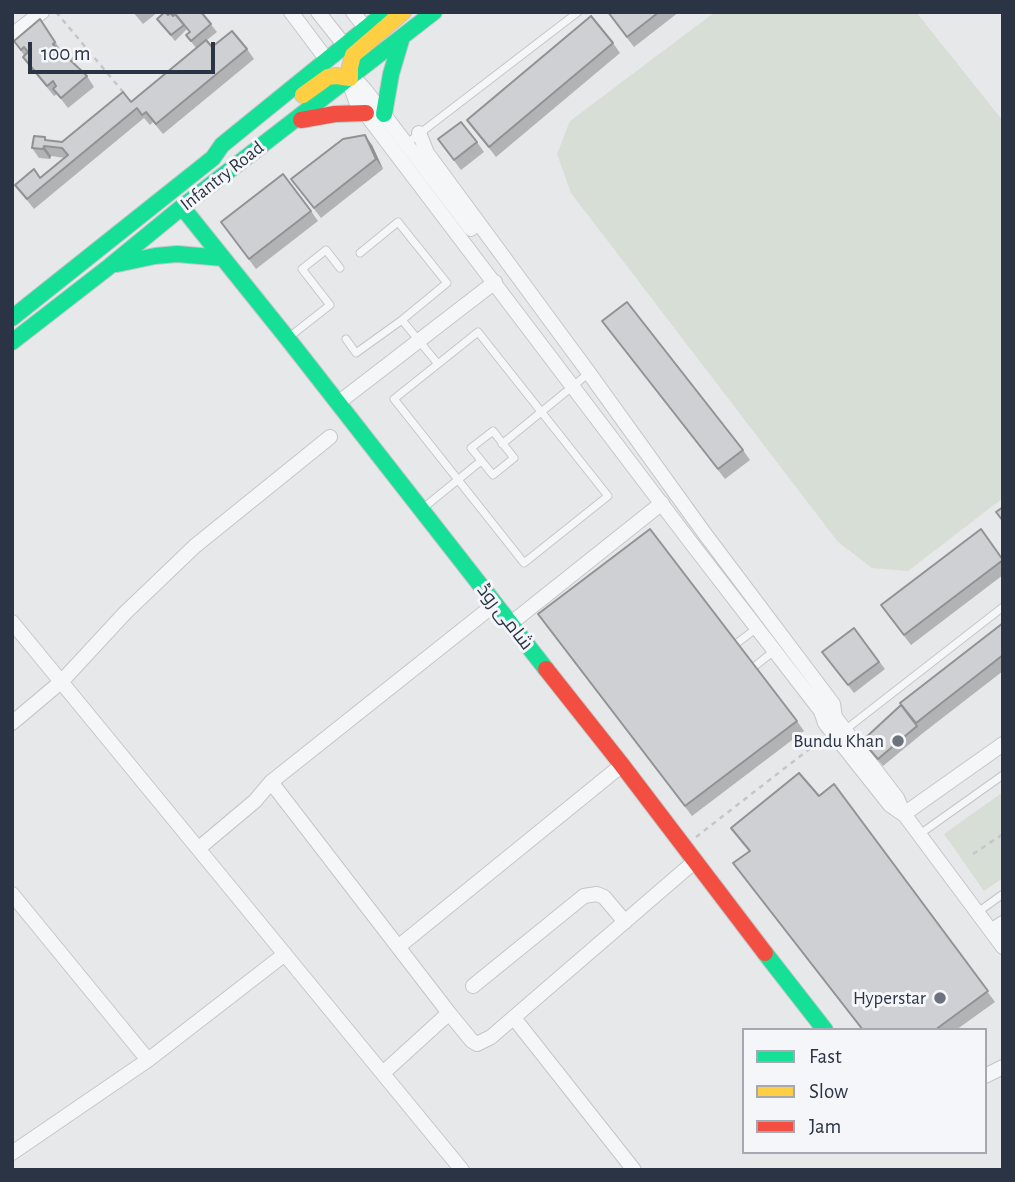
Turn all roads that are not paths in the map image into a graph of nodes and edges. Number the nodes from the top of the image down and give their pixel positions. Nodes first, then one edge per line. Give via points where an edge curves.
1 (42, 12) edge
2 (290, 12) edge
3 (318, 12) edge
4 (353, 12) edge
5 (386, 12) edge
6 (403, 12) edge
7 (433, 12) edge
8 (578, 12) edge
9 (366, 29) junction
10 (12, 35) edge
11 (402, 37) junction
12 (345, 46) junction
13 (327, 60) junction
14 (350, 78) junction
15 (366, 113) junction
16 (384, 114) junction
17 (290, 124) junction
18 (419, 133) junction
19 (406, 144) junction
20 (213, 158) junction
21 (182, 207) junction
22 (360, 253) dead end
23 (223, 258) junction
24 (110, 266) junction
25 (340, 268) dead end
26 (494, 274) junction
27 (545, 313) junction
28 (12, 318) edge
29 (402, 320) junction
30 (288, 339) junction
31 (346, 339) dead end
32 (418, 340) junction
33 (12, 342) edge
34 (438, 364) junction
35 (589, 373) junction
36 (573, 386) junction
37 (338, 403) junction
38 (541, 411) junction
39 (330, 437) dead end
40 (502, 443) junction
41 (481, 461) junction
42 (458, 480) junction
43 (662, 503) junction
44 (420, 510) junction
45 (705, 534) junction
46 (692, 544) junction
47 (495, 604) junction
48 (1003, 607) edge
49 (12, 622) edge
50 (510, 624) junction
51 (757, 628) junction
52 (737, 643) edge
53 (775, 651) junction
54 (755, 666) edge
55 (62, 681) junction
56 (12, 723) edge
57 (839, 731) junction
58 (1003, 744) edge
59 (622, 765) junction
60 (1003, 775) edge
61 (271, 782) junction
62 (904, 814) junction
63 (919, 835) junction
64 (200, 849) junction
65 (694, 862) junction
66 (12, 894) edge
67 (1003, 894) edge
68 (977, 913) junction
69 (625, 922) junction
70 (997, 927) edge
71 (398, 947) junction
72 (1003, 947) edge
73 (285, 954) junction
74 (473, 986) dead end
75 (449, 1013) junction
76 (514, 1018) junction
77 (823, 1028) edge
78 (148, 1060) junction
79 (1003, 1067) edge
80 (383, 1073) junction
81 (987, 1075) edge
82 (12, 1153) edge
83 (462, 1170) edge
84 (634, 1170) edge

1 - 10 street
2 - 13 street
3 - 12 street
4 - 9 street
5 - 9 main road, Infantry Road
6 - 14 main road via 353,55
7 - 11 main road, Infantry Road
8 - 18 lane
9 - 12 main road, Infantry Road
11 - 14 main road, Infantry Road
11 - 16 main road
12 - 13 main road, Infantry Road
13 - 20 main road, Infantry Road via 222,145
14 - 15 street via 353,96
14 - 16 street via 363,86
14 - 17 main road, Infantry Road
14 - 20 main road via 328,77 227,155
15 - 17 main road
15 - 26 street
16 - 19 street
17 - 21 main road, Infantry Road
18 - 19 lane
18 - 27 street via 427,153
19 - 26 street
20 - 28 main road, Infantry Road
21 - 23 main road, شامی روڈ
21 - 24 main road, Infantry Road
22 - 29 lane via 398,222 447,283
23 - 24 main road via 177,254
23 - 30 main road, شامی روڈ
24 - 33 main road, Infantry Road
25 - 30 lane via 326,250 302,269 330,305
26 - 27 street
26 - 32 street
26 - 36 street
27 - 35 street
29 - 31 lane via 356,353
29 - 32 lane
30 - 37 main road, شامی روڈ
32 - 34 lane
32 - 37 street
34 - 38 lane via 478,332
34 - 42 lane via 394,399
35 - 36 lane
35 - 45 street
36 - 38 lane
36 - 43 street
37 - 44 main road, شامی روڈ
38 - 40 lane
38 - 42 lane via 608,496 524,563
39 - 55 street via 195,545
40 - 41 lane via 493,431 471,449
40 - 41 lane via 514,458 493,475
41 - 42 lane
42 - 44 lane
43 - 46 street
43 - 50 street
44 - 47 main road, شامی روڈ
45 - 46 street
45 - 57 street via 833,704
46 - 51 street
47 - 50 main road, شامی روڈ
47 - 61 street
48 - 57 lane
49 - 55 street
50 - 59 main road, شامی روڈ
51 - 52 lane
51 - 53 street
53 - 54 lane
53 - 57 street via 821,710 825,723
55 - 56 street
55 - 64 street
57 - 62 street via 897,798
58 - 62 street
59 - 65 main road, شامی روڈ
59 - 71 street
60 - 63 lane
61 - 64 street
61 - 71 street
62 - 63 street
63 - 68 street
64 - 73 street
65 - 69 street
65 - 77 main road, شامی روڈ
66 - 78 street
67 - 68 lane
68 - 70 street
69 - 74 street via 604,897 584,896
69 - 76 street
70 - 72 street
71 - 75 street
73 - 78 street
73 - 80 street
75 - 76 street via 477,1044
75 - 80 street
76 - 84 street
78 - 82 street
79 - 81 street
80 - 83 street

